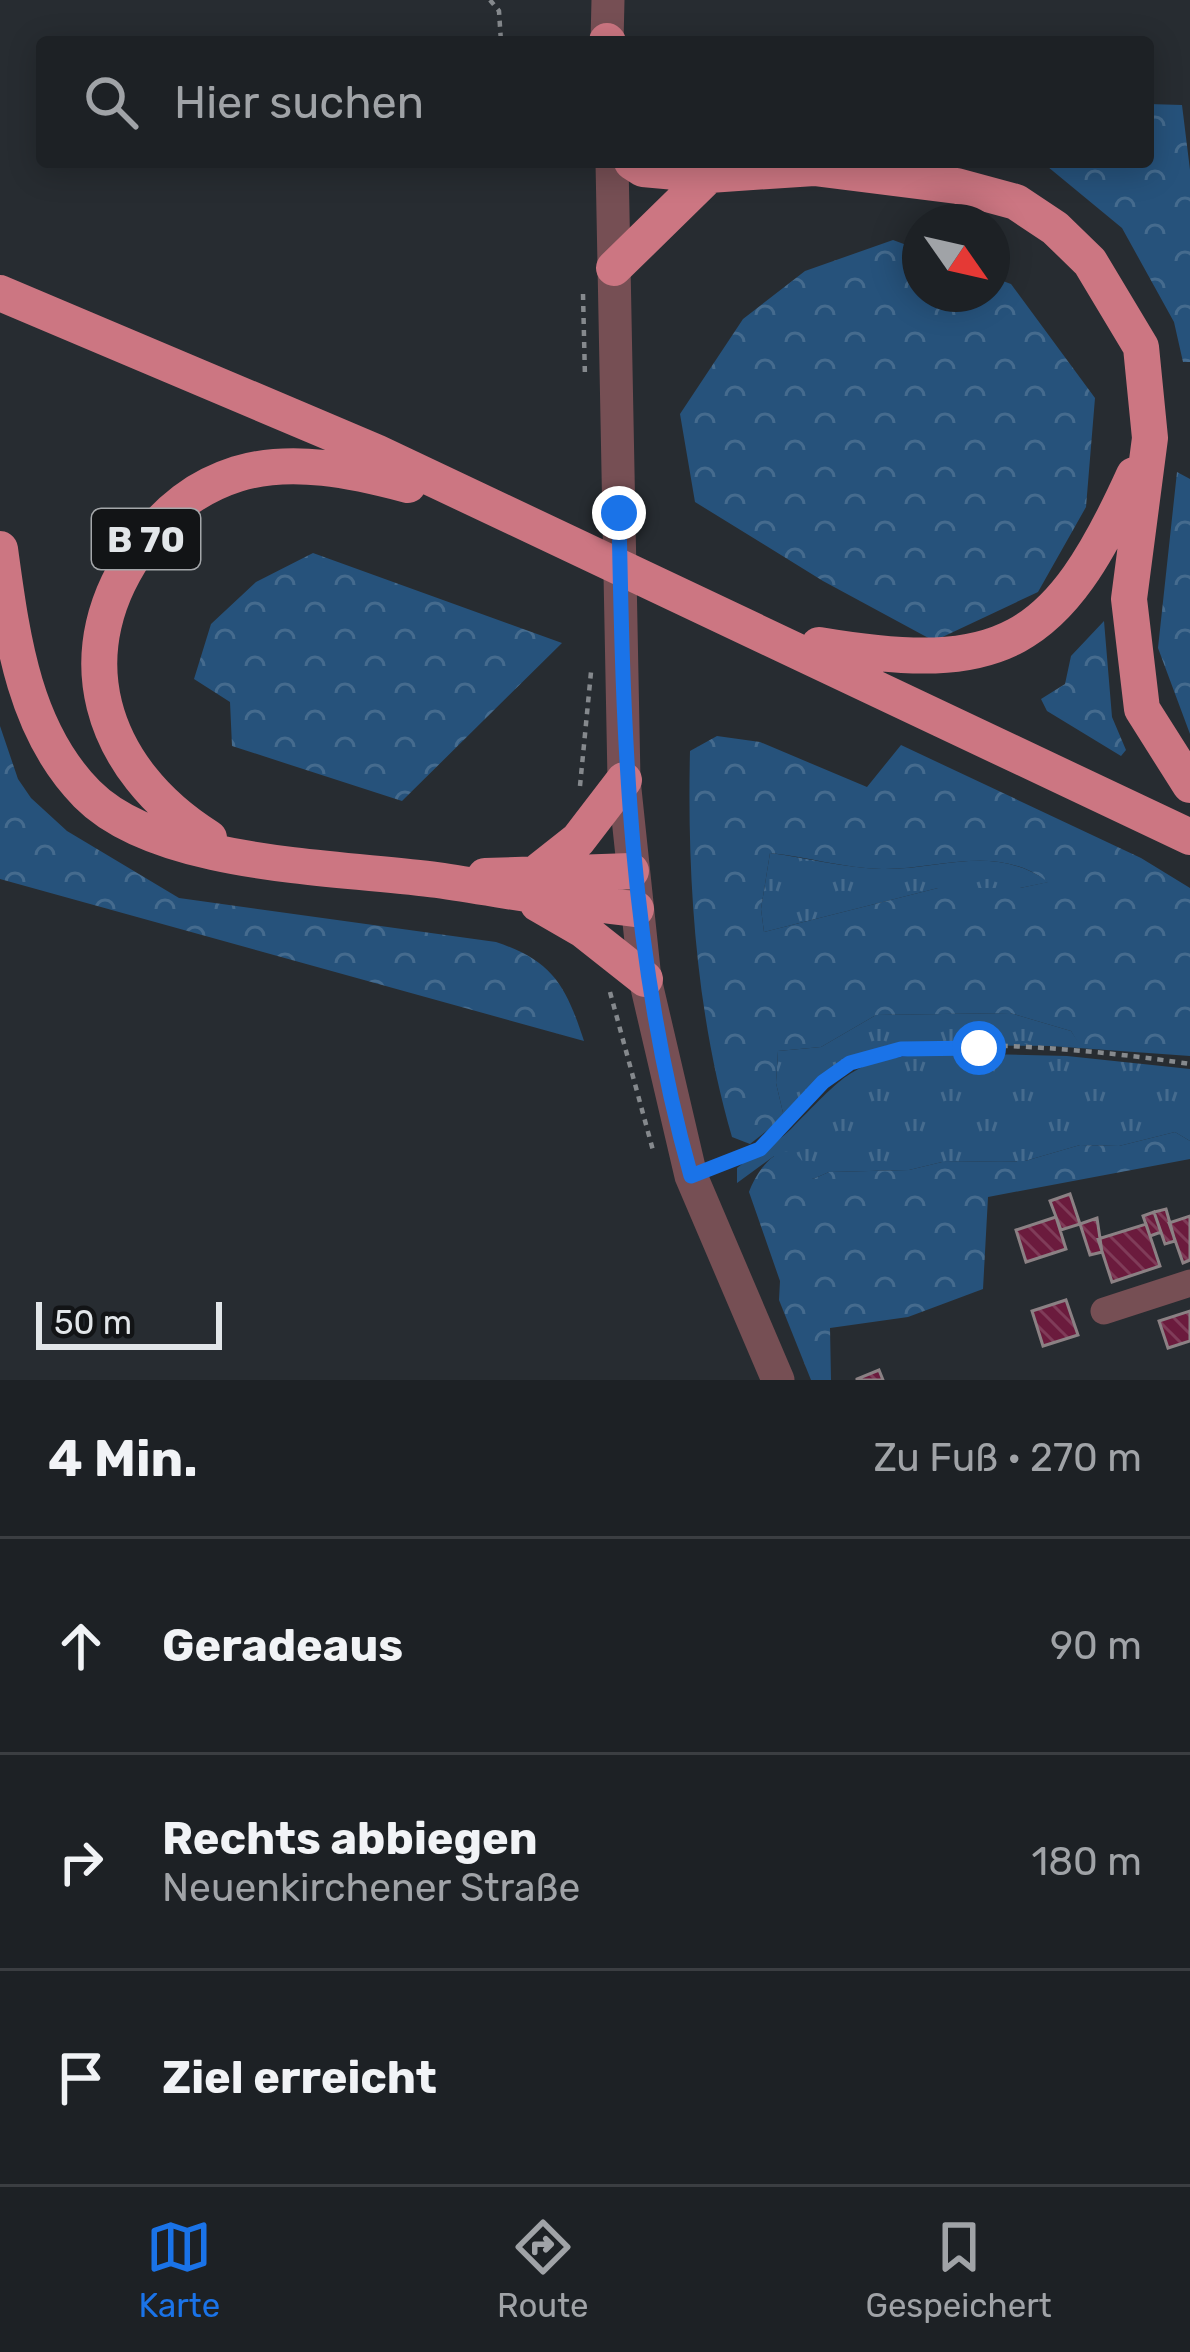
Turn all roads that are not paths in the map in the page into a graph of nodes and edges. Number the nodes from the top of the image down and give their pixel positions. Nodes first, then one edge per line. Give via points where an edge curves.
1 (608, 0) edge
2 (607, 36) edge
3 (612, 168) edge
4 (641, 168) edge
5 (773, 168) edge
6 (824, 168) edge
7 (709, 175) junction
8 (614, 268) junction
9 (0, 293) edge
10 (1150, 438) junction
11 (498, 508) junction
12 (0, 549) edge
13 (779, 639) junction
14 (624, 780) junction
15 (1190, 785) edge
16 (1190, 837) edge
17 (232, 852) junction
18 (631, 871) junction
19 (532, 883) junction
20 (636, 910) junction
21 (645, 979) junction
22 (1190, 1283) edge
23 (1104, 1311) dead end
24 (778, 1380) edge

1 - 2 street
3 - 8 street
4 - 7 highway, B 70
5 - 7 highway, B 70
6 - 10 highway, B 70 via 957,185 1016,202 1055,228 1090,262 1141,347
7 - 8 highway
8 - 14 street
9 - 11 highway, B 70
10 - 13 highway, B 70 via 1100,550 1015,639 975,654 906,660
10 - 15 highway, B 70 via 1129,599 1142,709
11 - 13 highway, B 70
11 - 17 highway, B 70 via 365,474 294,466 240,473 165,514 125,567 101,628 96,674 108,725 137,773 171,814
12 - 17 highway, B 70 via 27,695 52,749 89,796 151,835
13 - 16 highway, B 70
14 - 18 street
14 - 19 highway
17 - 19 highway, B 70 via 440,880
18 - 19 highway, B 70
18 - 20 street
19 - 20 highway, B 70
19 - 21 highway
20 - 21 street
21 - 24 street via 691,1176
22 - 23 street

